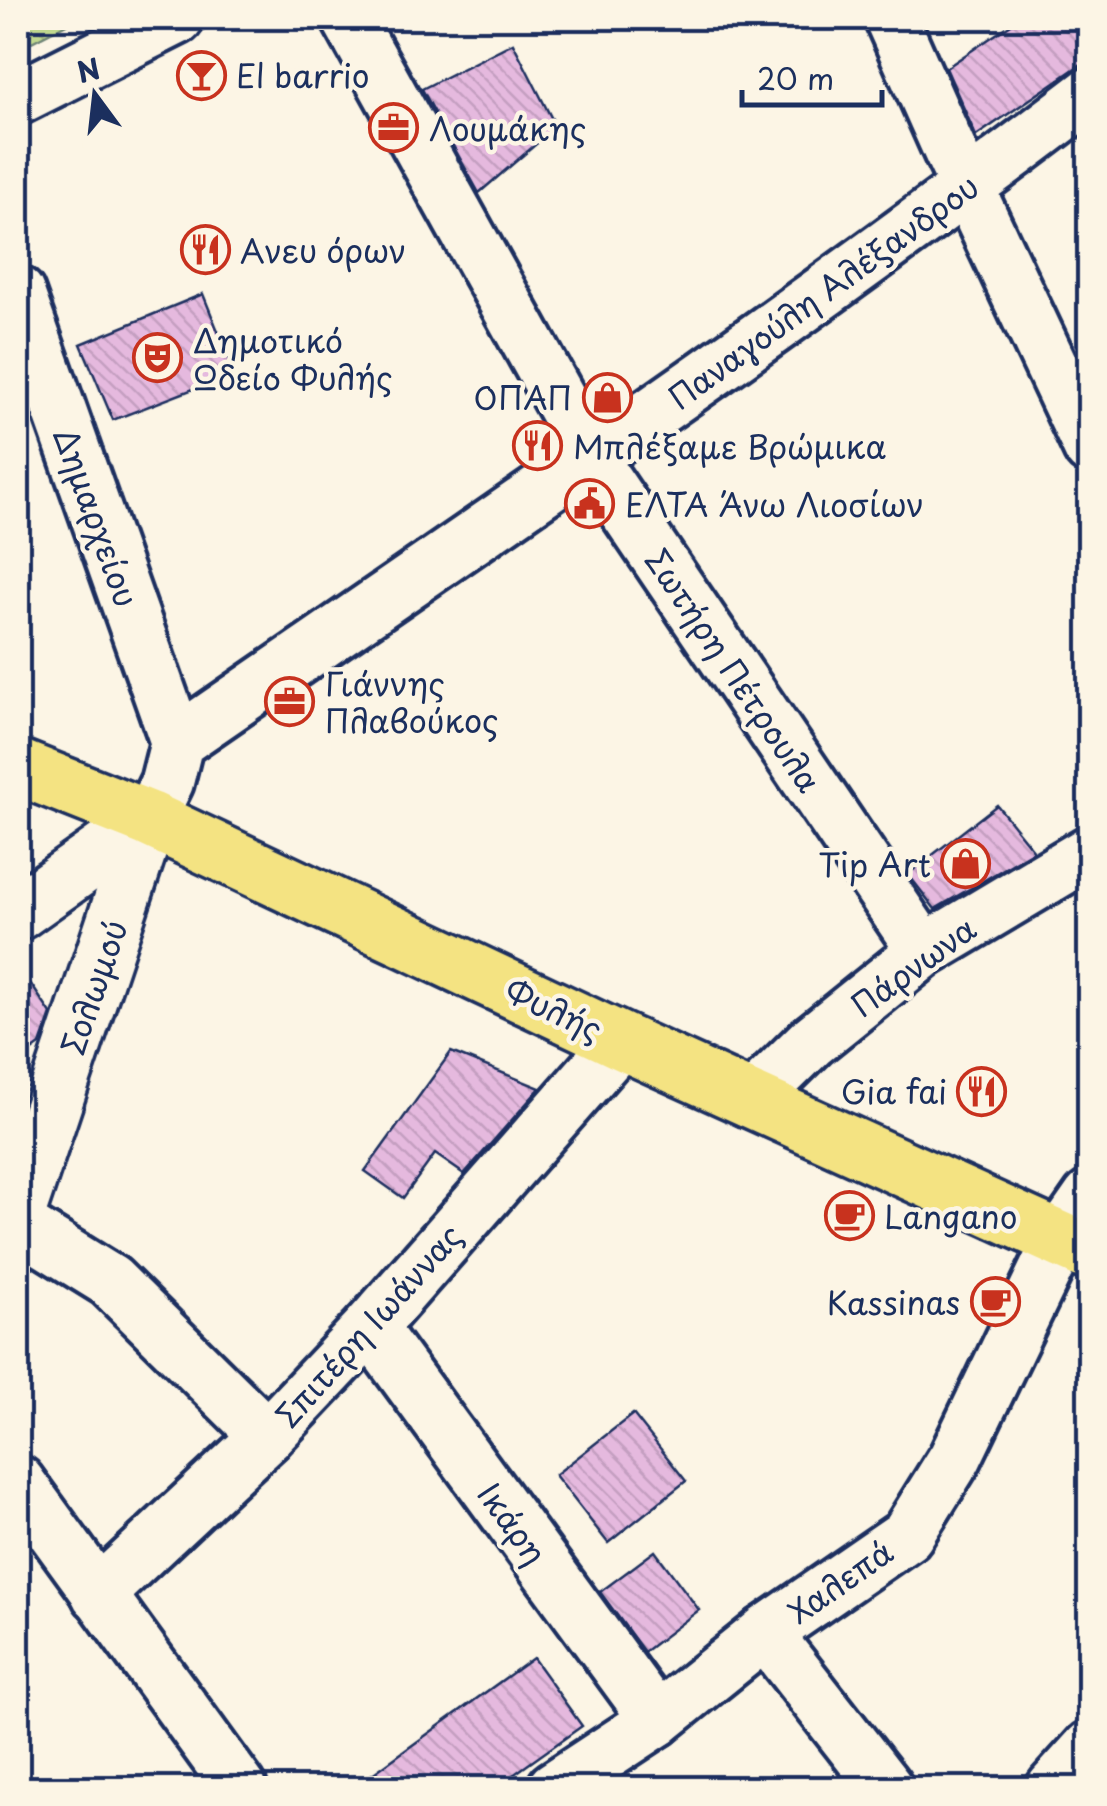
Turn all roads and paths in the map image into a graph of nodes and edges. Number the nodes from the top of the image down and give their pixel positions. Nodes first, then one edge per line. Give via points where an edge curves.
1 (177, 18) edge
2 (348, 18) edge
3 (891, 18) edge
4 (1090, 94) edge
5 (18, 98) edge
6 (968, 188) junction
7 (18, 293) edge
8 (1090, 448) edge
9 (590, 458) junction
10 (177, 742) junction
11 (18, 767) edge
12 (149, 820) junction
13 (1090, 852) edge
14 (18, 912) edge
15 (924, 951) junction
16 (621, 1041) junction
17 (752, 1100) junction
18 (18, 1211) edge
19 (18, 1224) edge
20 (1080, 1230) edge
21 (370, 1327) junction
22 (266, 1436) junction
23 (18, 1482) edge
24 (98, 1594) junction
25 (765, 1633) junction
26 (657, 1720) junction
27 (1090, 1747) edge
28 (240, 1788) edge
29 (554, 1788) edge
30 (886, 1788) edge
31 (1053, 1788) edge

1 - 5 street
2 - 9 street, Σωτήρη Πέτρουλα
3 - 6 street
4 - 6 street, Παναγούλη Αλέξανδρου
6 - 8 street
6 - 9 street, Παναγούλη Αλέξανδρου
7 - 10 street, Δημαρχείου
9 - 10 street, Παναγούλη Αλέξανδρου
9 - 15 street, Σωτήρη Πέτρουλα
10 - 12 street via 168,782
11 - 12 main road, Φυλής
12 - 14 street
12 - 16 main road, Φυλής
12 - 18 street, Σολωμού
13 - 15 street, Πάρνωνα
15 - 17 street, Πάρνωνα via 811,1042
16 - 17 main road, Φυλής
16 - 21 street, Σπιτέρη Ιωάννας
17 - 20 main road, Φυλής
19 - 22 street via 110,1281
20 - 25 street, Χαλεπά via 907,1535
21 - 22 street, Σπιτέρη Ιωάννας
21 - 26 street, Ικάρη
22 - 24 street, Σπιτέρη Ιωάννας
23 - 24 street
24 - 28 street
25 - 26 street, Χαλεπά
25 - 30 street
26 - 29 street, Χαλεπά
27 - 31 street

